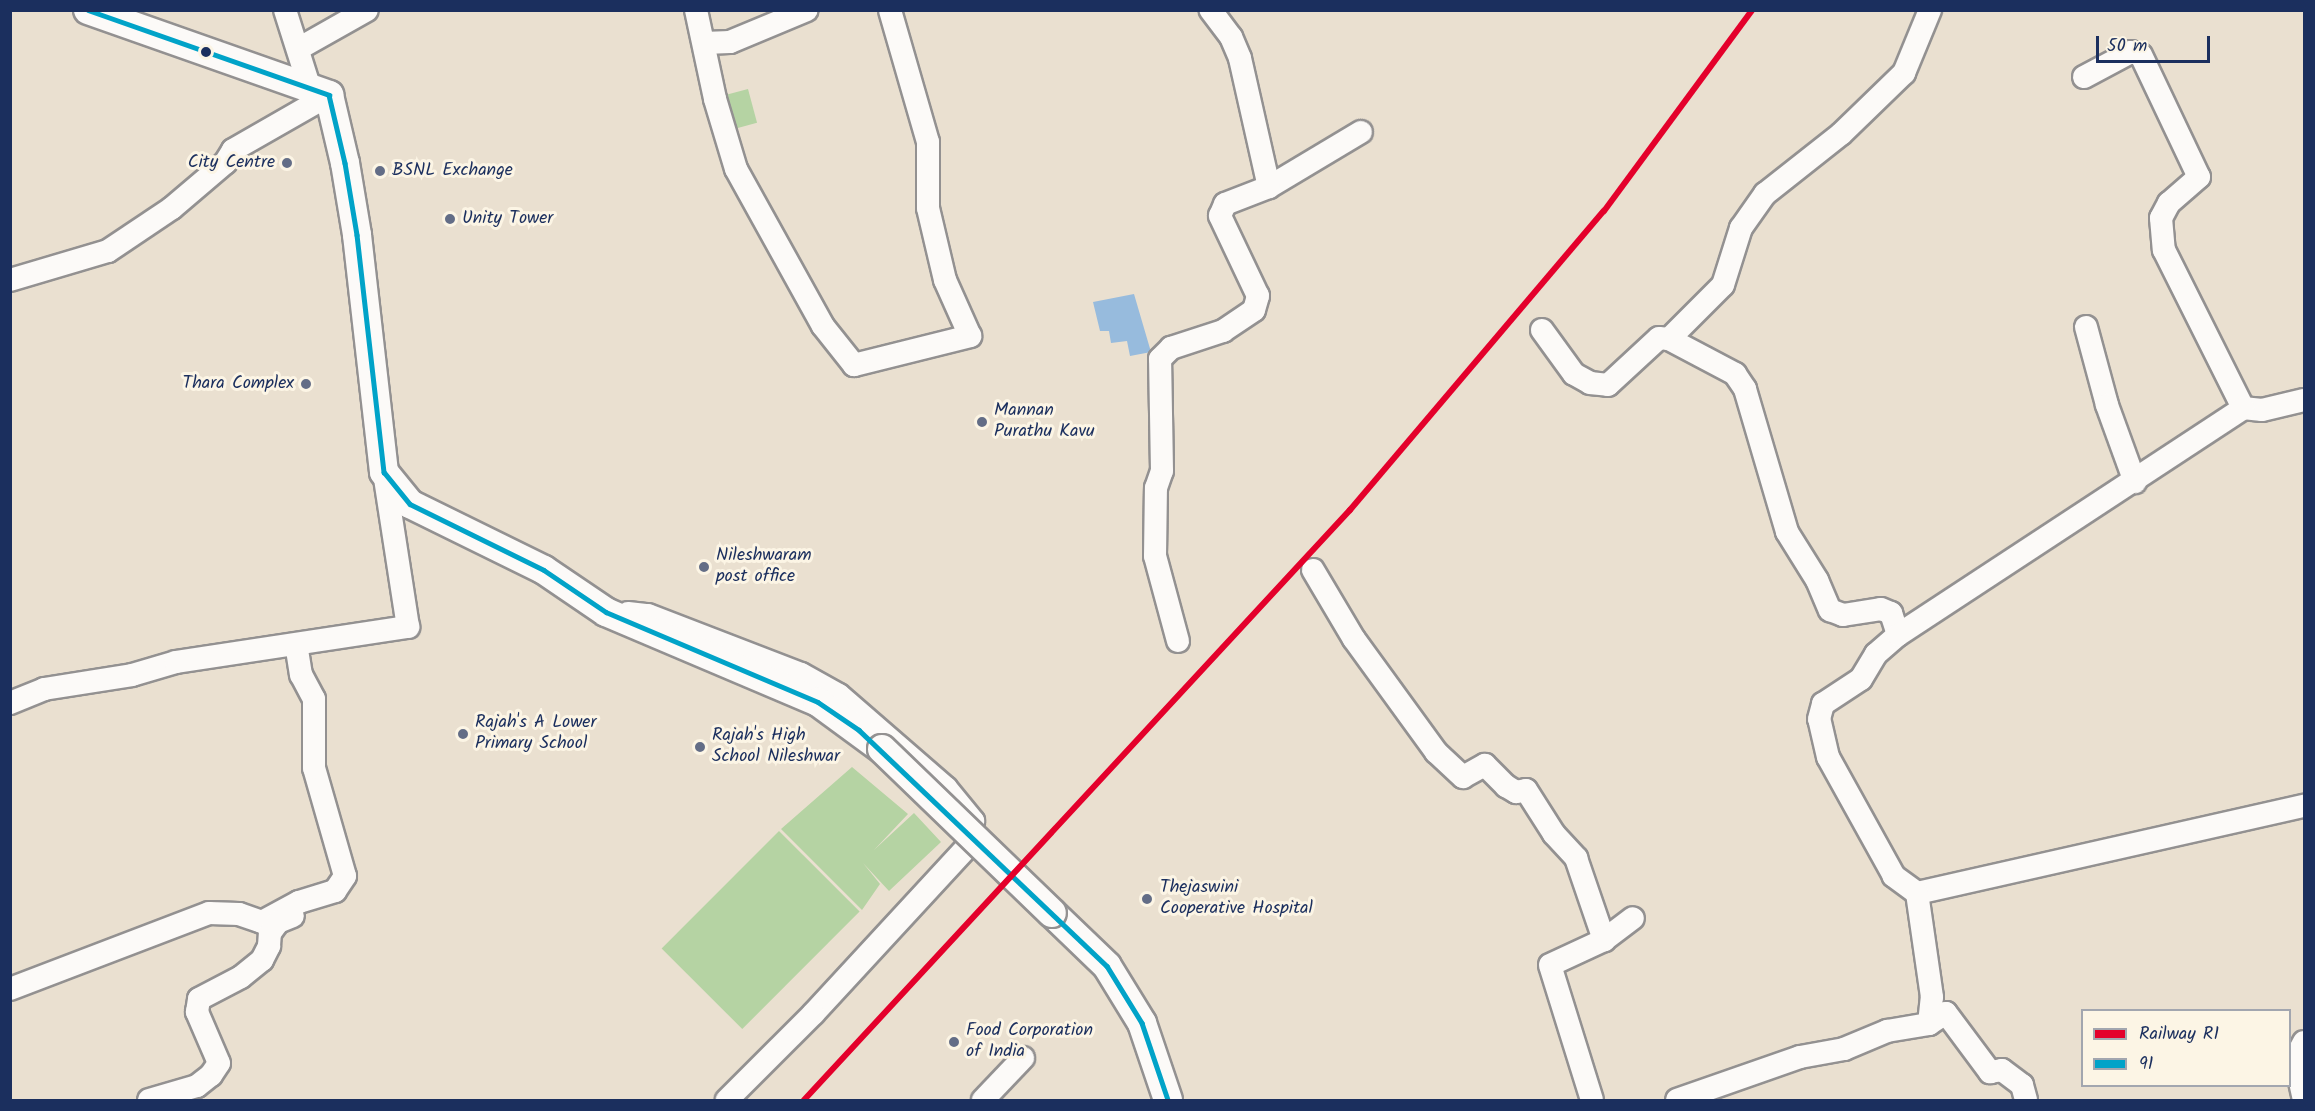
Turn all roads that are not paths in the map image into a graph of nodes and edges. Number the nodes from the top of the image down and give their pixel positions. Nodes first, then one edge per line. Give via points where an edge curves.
1 (88, 10) edge
2 (285, 10) edge
3 (367, 10) edge
4 (696, 10) edge
5 (807, 10) edge
6 (890, 10) edge
7 (1211, 10) edge
8 (1930, 10) edge
9 (704, 43) junction
10 (298, 49) junction
11 (2084, 77) dead end
12 (320, 94) junction
13 (1361, 132) dead end
14 (1269, 187) junction
15 (10, 280) edge
16 (2086, 327) dead end
17 (1542, 330) dead end
18 (1669, 339) junction
19 (2304, 400) edge
20 (2243, 408) junction
21 (384, 472) junction
22 (2135, 482) junction
23 (1313, 570) dead end
24 (606, 612) junction
25 (1898, 635) junction
26 (1178, 641) dead end
27 (296, 645) junction
28 (10, 703) edge
29 (2304, 806) edge
30 (342, 880) junction
31 (1917, 893) junction
32 (1633, 918) dead end
33 (1604, 940) junction
34 (10, 989) edge
35 (1929, 1024) junction
36 (2304, 1042) edge
37 (1023, 1058) dead end
38 (2304, 1100) edge
39 (149, 1101) edge
40 (727, 1101) edge
41 (983, 1101) edge
42 (1168, 1101) edge
43 (1592, 1101) edge
44 (1677, 1101) edge
45 (2026, 1101) edge

1 - 12 main road via 239,61
2 - 10 street
3 - 10 street
4 - 9 street
5 - 9 street via 730,42
6 - 9 street via 928,142 928,208 942,270 970,336 854,365 823,326 736,169 715,99
7 - 14 street via 1231,37 1240,58
8 - 18 street via 1904,73 1841,134 1765,194 1741,228 1723,285
10 - 12 street
11 - 20 street via 2131,52 2141,55 2186,148 2199,177 2169,203 2161,218 2164,250
12 - 15 street via 233,150 225,163 172,208 108,251
12 - 21 main road via 355,225
13 - 14 street
14 - 26 street via 1225,204 1220,216 1258,296 1254,310 1223,331 1171,348 1160,359 1162,471 1156,488 1155,556
16 - 22 street via 2107,405
17 - 18 street via 1574,374 1590,383 1608,385 1659,338
18 - 25 street via 1735,374 1745,389 1787,532 1830,610 1843,615 1881,609 1891,613
19 - 20 street via 2262,410
20 - 22 street
21 - 24 main road via 410,504 544,570
21 - 27 street via 408,627
22 - 25 street
23 - 33 street via 1354,639 1436,752 1463,777 1485,765 1506,786 1516,792 1526,790 1554,834 1576,858
24 - 40 street via 648,615 801,674 839,695 946,788 973,821 969,845
24 - 42 main road, bridge via 818,702 882,749 1107,966 1142,1023
25 - 31 street via 1876,654 1861,680 1823,704 1819,719 1828,757 1894,876
27 - 28 street via 176,662 132,675 44,689
27 - 30 street via 301,675 314,699 314,768 345,876
29 - 31 street
30 - 34 street via 335,891 299,902 262,922 239,914 209,913
30 - 39 street via 330,908 279,922 270,933 270,946 262,960 241,977 199,999 197,1012 219,1063 211,1075 197,1086
31 - 35 street via 1932,997
32 - 33 street
33 - 43 street via 1550,965
35 - 44 street via 1887,1031 1845,1049 1800,1057 1756,1076
35 - 45 street via 1946,1013 1990,1072 2002,1070 2022,1085
36 - 38 street via 2295,1059
37 - 41 street

